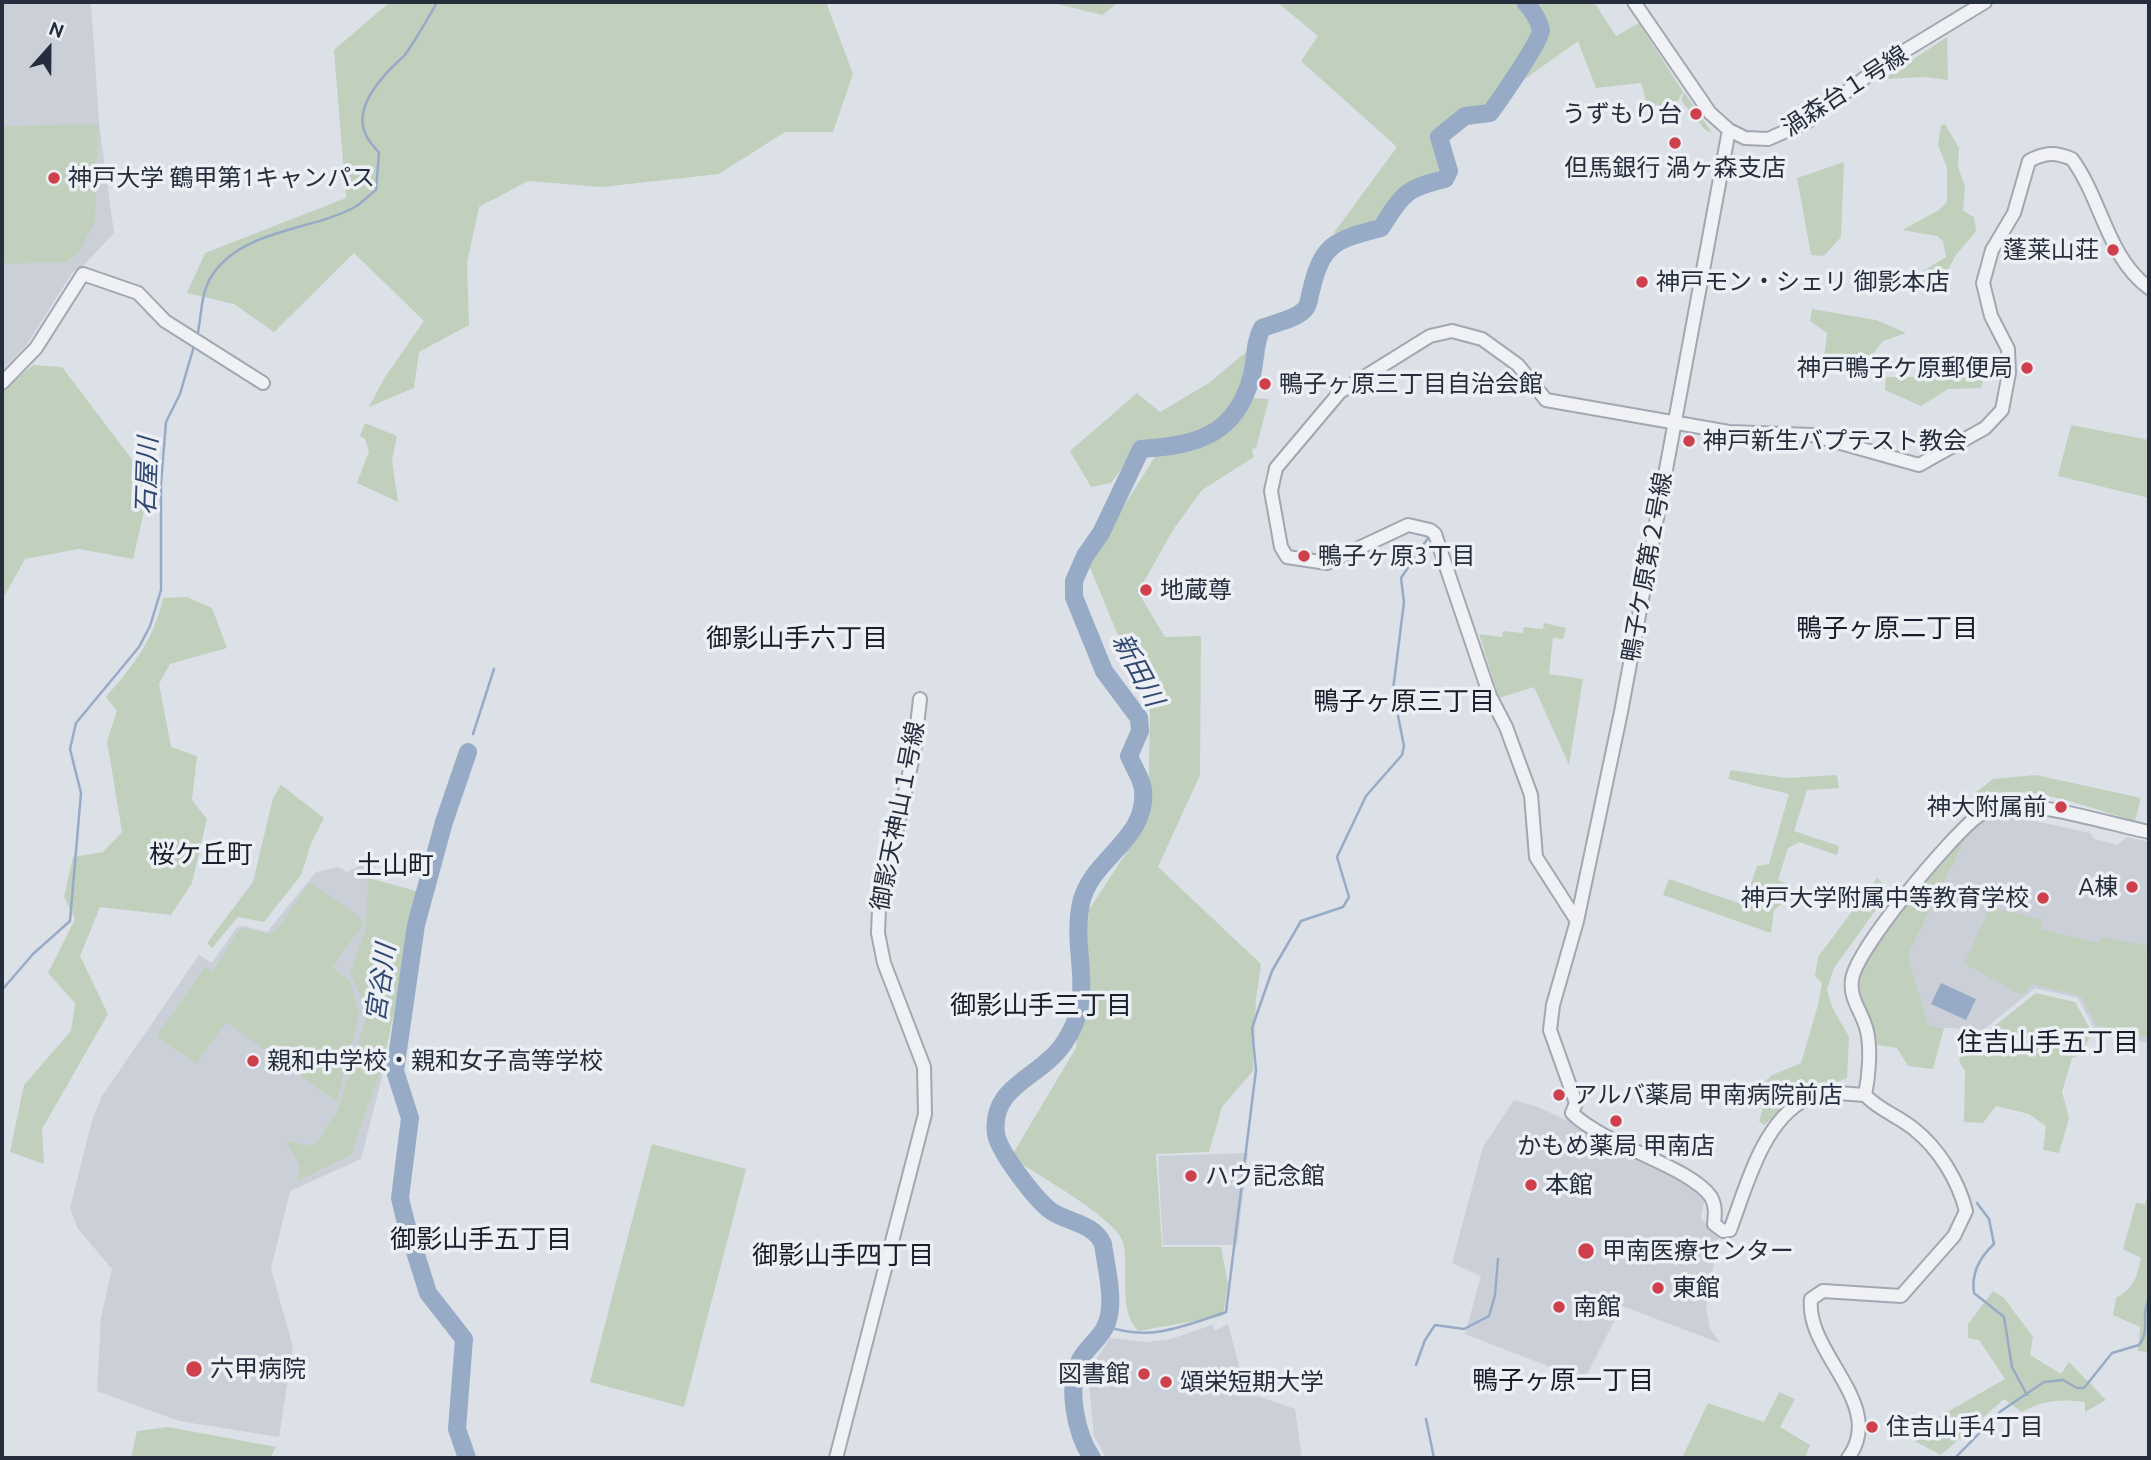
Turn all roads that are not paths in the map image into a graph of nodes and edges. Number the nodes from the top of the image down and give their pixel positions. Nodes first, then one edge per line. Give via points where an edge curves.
1 (1634, 2) edge
2 (1985, 2) edge
3 (1728, 130) junction
4 (2149, 288) edge
5 (2, 383) edge
6 (263, 383) dead end
7 (1674, 424) junction
8 (920, 699) dead end
9 (2149, 832) edge
10 (1577, 920) junction
11 (1865, 1095) junction
12 (836, 1458) edge
13 (1848, 1458) edge

1 - 3 street via 1710,113
2 - 3 street, 渦森台１号線 via 1883,64 1788,133 1768,139 1745,138
3 - 7 street, 鴨子ケ原第２号線
4 - 7 street via 2119,255 2075,163 2042,154 2029,161 2014,213 1986,265 1983,283 1991,316 2008,349 2010,373 2002,410 1994,420 1919,465 1812,435 1729,432
5 - 6 street via 36,348 83,274 138,293 158,314
7 - 10 street, 鴨子ケ原第２号線
7 - 10 street via 1546,400 1500,350 1482,339 1452,331 1430,336 1340,392 1276,468 1271,491 1287,557 1327,563 1408,525 1435,534 1490,696 1531,795 1536,857
8 - 12 street, 御影天神山１号線 via 878,933 884,963 923,1067 925,1114
9 - 11 street via 2025,806 2000,806 1979,815 1912,888 1858,962 1852,994 1867,1031
10 - 11 street, 鴨子ケ原第２号線 via 1550,1030 1576,1103 1572,1113 1586,1127 1690,1181 1710,1197 1714,1224 1723,1231 1730,1230 1769,1135 1787,1114 1806,1099 1829,1093
11 - 13 street via 1929,1145 1961,1190 1966,1210 1954,1236 1901,1296 1823,1291 1811,1299 1815,1329 1858,1418 1859,1440

